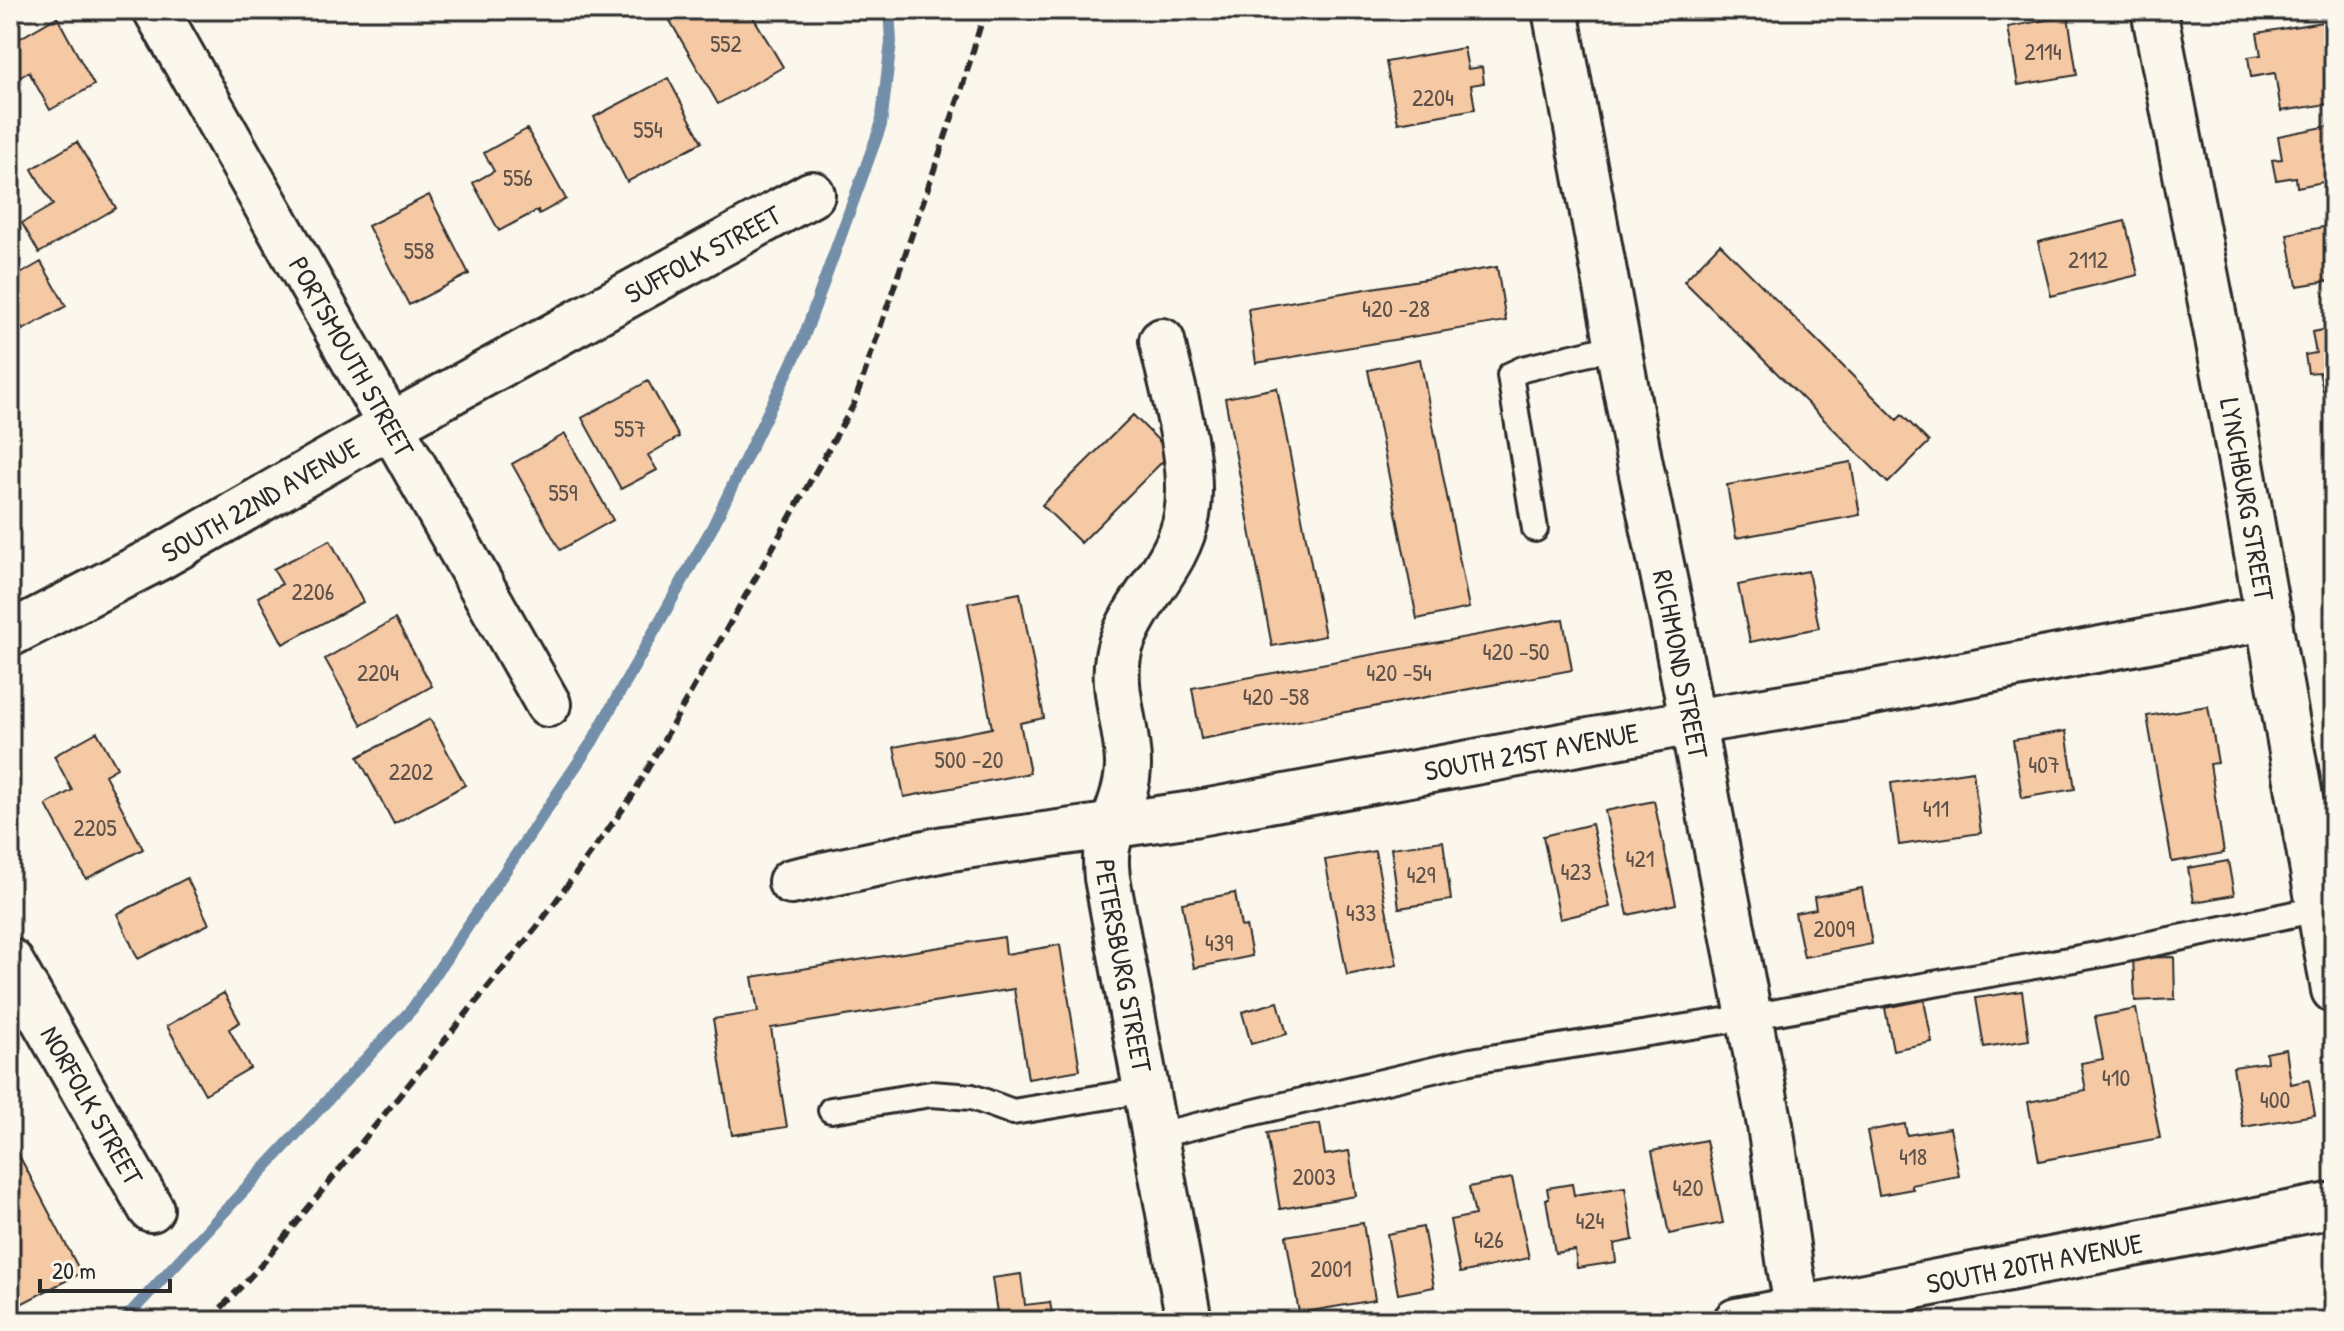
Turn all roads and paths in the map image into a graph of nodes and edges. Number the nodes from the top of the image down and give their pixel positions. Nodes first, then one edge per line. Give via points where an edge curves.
1 (156, 10) edge
2 (1555, 10) edge
3 (2154, 10) edge
4 (812, 194) dead end
5 (593, 314) joint
6 (1162, 341) dead end
7 (1618, 346) junction
8 (391, 425) junction
9 (1535, 529) dead end
10 (2270, 617) junction
11 (10, 634) edge
12 (548, 704) dead end
13 (1692, 722) junction
14 (1112, 826) junction
15 (791, 882) dead end
16 (2326, 907) edge
17 (10, 961) edge
18 (2334, 990) edge
19 (1749, 1017) junction
20 (1146, 1090) junction
21 (831, 1110) dead end
22 (1154, 1136) junction
23 (2334, 1205) edge
24 (151, 1209) dead end
25 (1799, 1314) edge
26 (1189, 1321) edge
27 (1736, 1321) edge

1 - 8 street, PORTSMOUTH STREET
2 - 7 street, RICHMOND STREET
3 - 10 street, LYNCHBURG STREET
4 - 5 street, SUFFOLK STREET
5 - 8 street, SOUTH 22ND AVENUE
6 - 14 street, PETERSBURG STREET via 1190,477 1187,517 1173,555 1120,646 1117,688 1128,766
7 - 9 lane via 1510,375
7 - 13 street, RICHMOND STREET
8 - 11 street, SOUTH 22ND AVENUE via 160,557
8 - 12 street, PORTSMOUTH STREET
10 - 13 street, SOUTH 21ST AVENUE
10 - 16 street, LYNCHBURG STREET
13 - 14 street, SOUTH 21ST AVENUE
13 - 19 street, RICHMOND STREET
14 - 15 street, SOUTH 21ST AVENUE via 944,849
14 - 20 street, PETERSBURG STREET via 1107,878
16 - 18 street, LYNCHBURG STREET
16 - 19 lane via 2102,954
17 - 24 street, NORFOLK STREET
19 - 22 lane via 1471,1061
19 - 25 street, RICHMOND STREET
20 - 21 lane via 1013,1112 972,1097 931,1094
20 - 22 street, PETERSBURG STREET
22 - 26 street, PETERSBURG STREET
23 - 25 street, SOUTH 20TH AVENUE
25 - 27 street, SOUTH 20TH AVENUE

